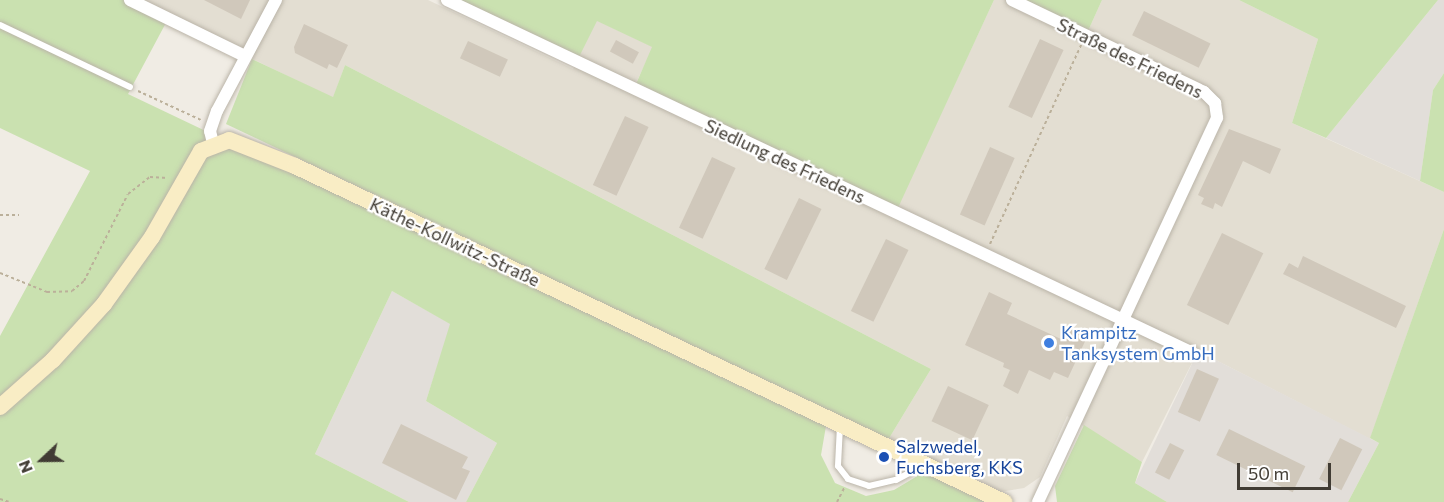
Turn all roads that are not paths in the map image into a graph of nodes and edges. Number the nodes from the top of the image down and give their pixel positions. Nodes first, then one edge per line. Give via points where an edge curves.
1 (130, 0) edge
2 (276, 0) edge
3 (447, 0) edge
4 (1012, 0) edge
5 (0, 25) edge
6 (243, 55) junction
7 (130, 87) road end
8 (213, 143) junction
9 (1124, 322) junction
10 (1193, 353) dead end
11 (0, 407) edge
12 (840, 425) junction
13 (924, 464) junction
14 (1004, 502) edge
15 (1038, 502) edge

1 - 6 street
2 - 6 street
3 - 9 street, Siedlung des Friedens
4 - 9 street, Straße des Friedens via 1204,92 1215,103 1217,118
5 - 7 lane
6 - 8 street via 212,125
8 - 11 main road via 194,160 152,237 105,304 53,360
8 - 12 main road, Käthe-Kollwitz-Straße via 238,141 285,162
9 - 10 street, Siedlung des Friedens
9 - 15 street
12 - 13 main road, Käthe-Kollwitz-Straße
12 - 13 lane via 838,466 848,479 869,486 896,480
13 - 14 main road, Käthe-Kollwitz-Straße

